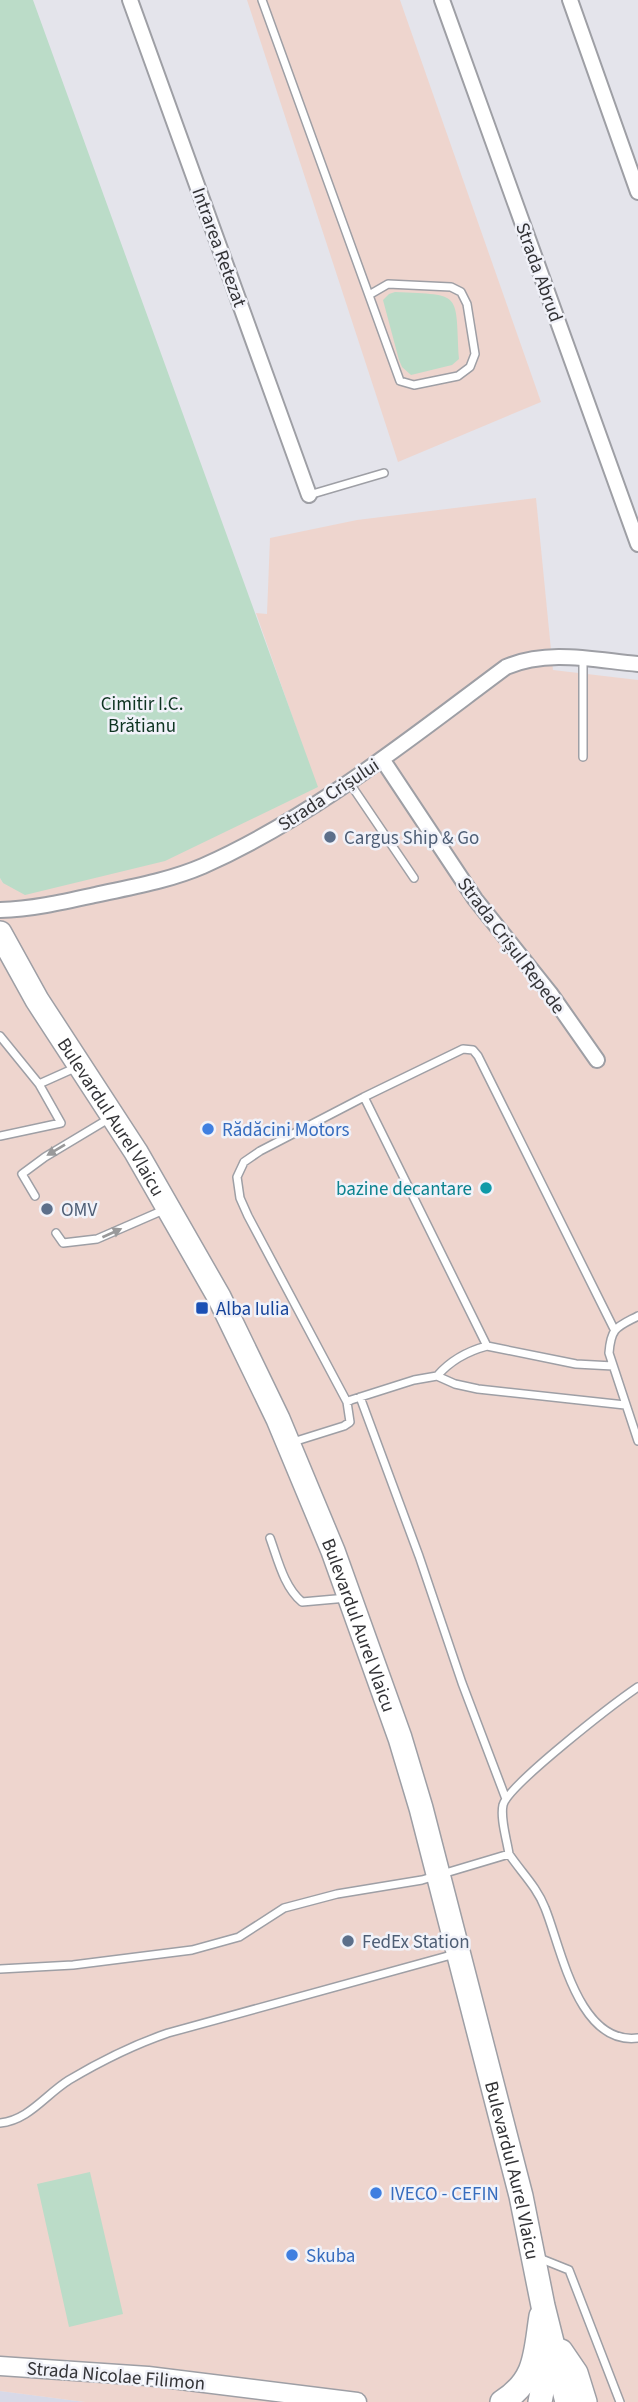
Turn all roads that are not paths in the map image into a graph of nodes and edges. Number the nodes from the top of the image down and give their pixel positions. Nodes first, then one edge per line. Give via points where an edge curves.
1 (130, 0) edge
2 (262, 0) edge
3 (442, 0) edge
4 (570, 0) edge
5 (638, 192) edge
6 (369, 295) junction
7 (384, 473) dead end
8 (309, 495) joint
9 (638, 544) edge
10 (583, 659) junction
11 (638, 664) edge
12 (583, 757) dead end
13 (382, 759) junction
14 (348, 781) junction
15 (414, 878) dead end
16 (0, 911) edge
17 (0, 933) edge
18 (0, 966) edge
19 (37, 1000) junction
20 (0, 1036) edge
21 (597, 1060) dead end
22 (81, 1065) junction
23 (39, 1084) junction
24 (364, 1097) junction
25 (114, 1116) junction
26 (0, 1136) edge
27 (35, 1196) dead end
28 (169, 1208) junction
29 (56, 1233) dead end
30 (638, 1316) edge
31 (614, 1329) junction
32 (488, 1346) junction
33 (613, 1366) junction
34 (437, 1376) junction
35 (360, 1397) junction
36 (347, 1402) junction
37 (625, 1405) junction
38 (638, 1441) edge
39 (288, 1443) junction
40 (270, 1538) dead end
41 (351, 1598) junction
42 (638, 1687) edge
43 (506, 1799) junction
44 (509, 1854) junction
45 (439, 1875) junction
46 (459, 1953) junction
47 (0, 1969) edge
48 (638, 2038) edge
49 (0, 2123) edge
50 (534, 2256) junction
51 (542, 2306) junction
52 (550, 2333) junction
53 (0, 2366) edge
54 (356, 2402) edge
55 (502, 2402) edge
56 (540, 2402) edge
57 (567, 2402) edge
58 (585, 2402) edge
59 (621, 2402) edge

1 - 8 street, Intrarea Retezat
2 - 6 lane
3 - 9 street, Strada Abrud
4 - 5 street
6 - 6 lane via 400,381 414,386 458,376 470,368 475,355 461,292 452,287 388,284
7 - 8 lane
10 - 11 street, Strada Crișului
10 - 12 lane
10 - 13 street, Strada Crișului via 544,656 506,667
13 - 14 street, Strada Crișului
13 - 21 street, Strada Crișul Repede via 475,899
14 - 15 lane
14 - 16 street, Strada Crișului via 280,825 181,874 48,905
17 - 19 main road, Bulevardul Aurel Vlaicu
18 - 19 main road, Bulevardul Aurel Vlaicu
19 - 22 main road, Bulevardul Aurel Vlaicu
20 - 23 lane
22 - 23 lane
22 - 25 main road, Bulevardul Aurel Vlaicu
23 - 26 lane via 61,1124
24 - 31 lane via 445,1056 473,1050
24 - 32 lane
24 - 36 lane via 260,1151 244,1162 237,1177 248,1216
25 -> 27 lane via 22,1174
25 - 28 main road, Bulevardul Aurel Vlaicu
29 -> 28 lane via 63,1243 97,1239
28 - 39 main road, Bulevardul Aurel Vlaicu via 248,1355
30 - 31 lane
31 - 33 lane via 609,1353
32 - 33 lane via 576,1364
32 - 34 lane via 453,1361
33 - 37 lane
34 - 35 lane
34 - 37 lane via 478,1389
35 - 36 lane
35 - 43 lane
36 - 39 lane via 350,1422
37 - 38 lane
39 - 41 main road, Bulevardul Aurel Vlaicu
40 - 41 lane via 293,1595 302,1602
41 - 45 main road, Bulevardul Aurel Vlaicu via 400,1738
42 - 43 lane via 549,1757
43 - 44 lane
44 - 45 lane
44 - 48 lane via 538,1893 577,1996 593,2018 617,2038
45 - 46 main road, Bulevardul Aurel Vlaicu
45 - 47 lane via 284,1908 239,1937 192,1950
46 - 49 lane via 134,2044 66,2082 24,2116
46 - 50 main road, Bulevardul Aurel Vlaicu
50 - 51 main road, Bulevardul Aurel Vlaicu
50 - 59 lane via 569,2270
51 - 52 main road, Bulevardul Aurel Vlaicu
51 - 55 main road via 533,2371 522,2388
51 - 56 main road, Bulevardul Aurel Vlaicu via 545,2376
52 - 57 main road, Bulevardul Aurel Vlaicu
52 - 58 main road via 576,2374
53 - 54 street, Strada Nicolae Filimon via 148,2376

